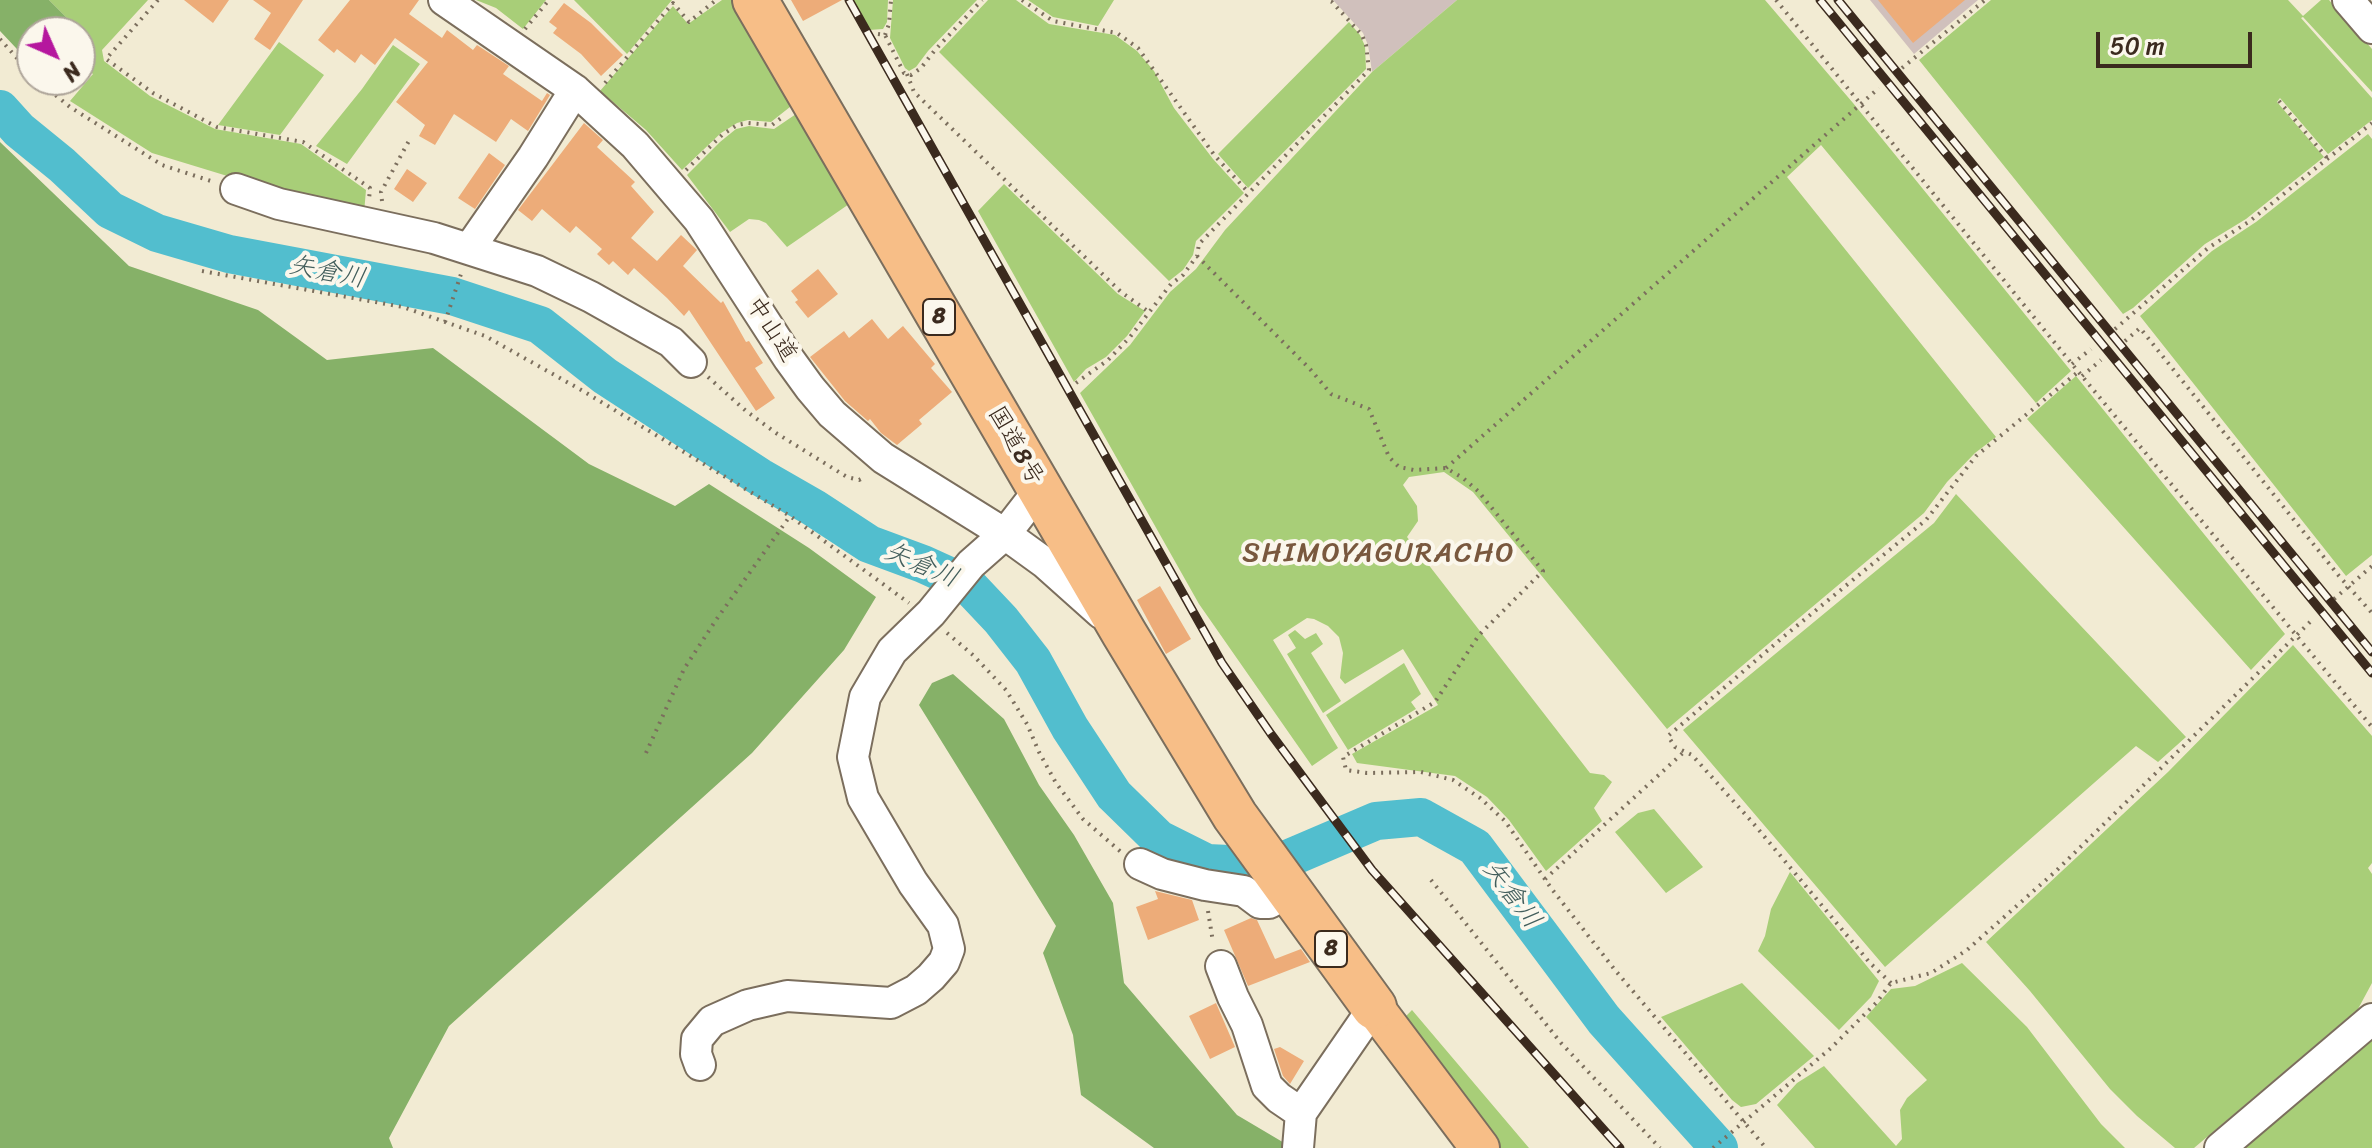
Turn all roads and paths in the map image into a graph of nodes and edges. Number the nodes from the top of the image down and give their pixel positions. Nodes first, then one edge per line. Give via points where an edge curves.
1 (158, 0) edge
2 (444, 0) edge
3 (549, 0) edge
4 (716, 0) edge
5 (755, 0) edge
6 (891, 0) edge
7 (982, 0) edge
8 (1022, 0) edge
9 (1327, 0) edge
10 (1776, 0) edge
11 (1985, 0) edge
12 (2348, 0) edge
13 (2372, 28) edge
14 (878, 34) dead end
15 (885, 35) junction
16 (0, 39) edge
17 (512, 46) junction
18 (16, 57) edge
19 (1902, 68) dead end
20 (907, 74) junction
21 (1879, 88) dead end
22 (810, 95) junction
23 (57, 96) edge
24 (581, 96) junction
25 (2279, 101) dead end
26 (1860, 103) junction
27 (2372, 123) edge
28 (410, 139) dead end
29 (2328, 159) junction
30 (670, 185) junction
31 (236, 189) joint
32 (1249, 193) junction
33 (377, 225) junction
34 (467, 254) junction
35 (1197, 256) junction
36 (202, 271) dead end
37 (1149, 312) junction
38 (445, 322) junction
39 (2115, 329) dead end
40 (2125, 341) dead end
41 (2091, 349) dead end
42 (2101, 360) dead end
43 (691, 362) joint
44 (2072, 364) junction
45 (2080, 374) junction
46 (1076, 383) dead end
47 (883, 458) junction
48 (1446, 468) junction
49 (1040, 489) junction
50 (790, 516) junction
51 (1005, 534) junction
52 (1062, 560) junction
53 (2372, 566) edge
54 (2348, 586) junction
55 (2334, 599) dead end
56 (2372, 613) edge
57 (929, 615) junction
58 (2310, 622) dead end
59 (2295, 636) junction
60 (2372, 727) edge
61 (1685, 751) junction
62 (646, 753) dead end
63 (1140, 864) joint
64 (1545, 879) junction
65 (1431, 880) dead end
66 (1205, 885) junction
67 (1286, 888) junction
68 (1221, 966) joint
69 (1891, 983) junction
70 (1374, 1007) junction
71 (2372, 1019) edge
72 (700, 1065) dead end
73 (1301, 1113) junction
74 (1742, 1123) junction
75 (1298, 1148) edge
76 (1480, 1148) edge
77 (1660, 1148) edge
78 (1713, 1148) edge
79 (1766, 1148) edge
80 (2220, 1148) edge

1 - 33 path via 106,59 153,93 217,127 303,142 321,152 370,188
2 - 17 street, 中山道
3 - 17 path
4 - 24 path via 689,22 673,3
5 - 22 highway, 国道8号 / 8
6 - 15 path
7 - 20 path via 921,68
8 - 32 path via 1053,21 1117,33 1138,48 1215,156
9 - 32 path via 1362,35 1369,70
10 - 26 path
11 - 19 path
12 - 13 street
14 - 15 path
15 - 20 path
16 - 18 path
17 - 24 street, 中山道
20 - 37 path via 914,92 1121,292
21 - 26 path
22 - 30 path via 772,125 737,125
22 - 49 highway, 国道8号 / 8
23 - 31 path via 162,165
24 - 30 street, 中山道
24 - 34 street
25 - 29 path
26 - 44 path
26 - 48 path
27 - 29 path
28 - 33 path via 381,192
29 - 39 path via 2208,248
30 - 47 street, 中山道 via 716,243 810,388
31 - 33 street
32 - 35 path via 1199,244
33 - 34 street via 434,238
34 - 38 path
34 - 43 street via 537,271 591,297 671,342
35 - 37 path
35 - 48 path via 1331,394 1369,409 1389,457 1399,467
36 - 38 path via 403,307
37 - 46 path via 1108,360
38 - 50 path via 485,336 571,384
40 - 54 path via 2140,328
41 - 44 path
42 - 45 path
43 - 47 path via 746,411 847,477 859,480
44 - 45 path
45 - 59 path
45 - 61 path via 1976,456 1926,520 1668,736
47 - 51 street, 中山道
48 - 64 path via 1478,491 1543,571 1479,635 1435,702 1343,757 1346,770 1421,772 1453,780 1505,821
49 - 51 street
49 - 52 highway, 国道8号 / 8
50 - 57 path
50 - 62 path via 684,669
51 - 52 street, 中山道
51 - 57 street via 971,564
52 - 67 highway, 国道8号 / 8 via 1124,633 1235,816
53 - 54 path
54 - 55 path
54 - 56 path
57 - 63 path via 1006,690 1056,783 1083,819
57 - 72 street via 892,651 865,697 853,757 863,798 943,925 949,949 944,962 916,990 891,1003 787,996 748,1005 712,1021 697,1039
58 - 59 path
59 - 60 path
59 - 69 path via 2056,871 1967,950 1931,973
61 - 64 path
61 - 69 path
63 - 66 street
64 - 74 path
65 - 77 path via 1561,1043
66 - 67 street via 1244,891 1260,903 1269,903
66 - 68 path via 1213,948
67 - 70 highway, 国道8号 / 8
68 - 73 street via 1267,1086
69 - 74 path via 1831,1048
70 - 73 street
70 - 76 main road
71 - 80 street
73 - 75 street
74 - 78 path
74 - 79 path

